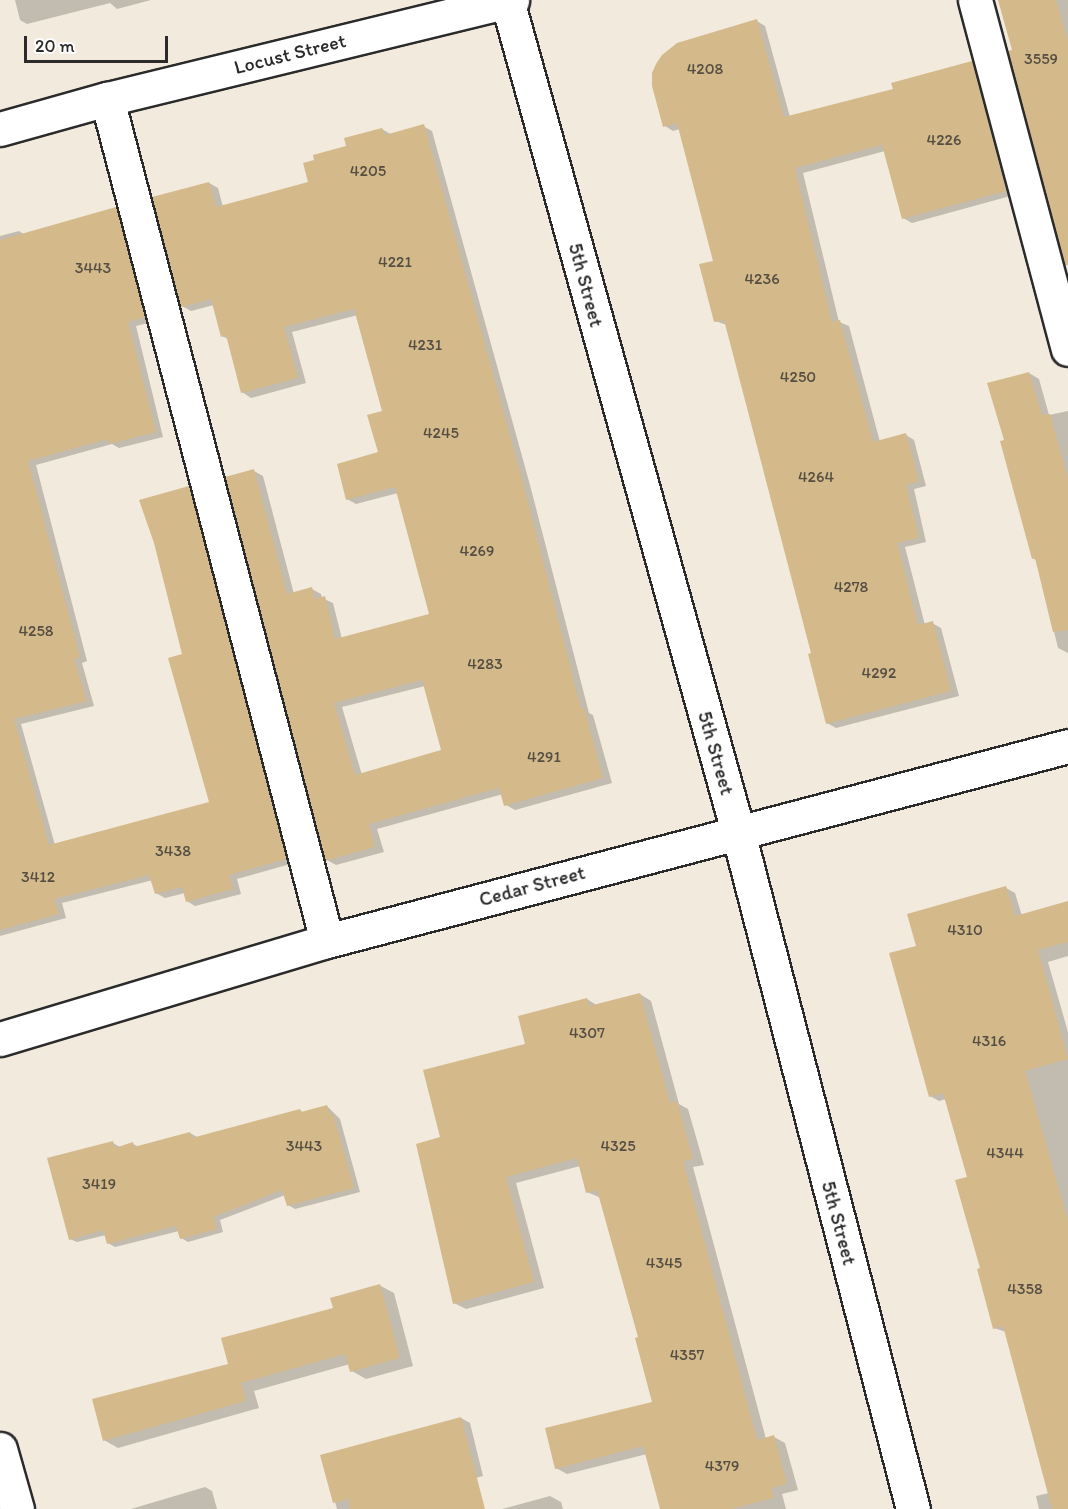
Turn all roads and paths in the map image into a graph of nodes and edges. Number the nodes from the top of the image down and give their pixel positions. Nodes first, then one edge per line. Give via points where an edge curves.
1 (509, 0) edge
2 (975, 0) edge
3 (107, 99) junction
4 (0, 129) edge
5 (1068, 350) edge
6 (1068, 746) edge
7 (738, 832) junction
8 (327, 940) junction
9 (0, 1039) edge
10 (0, 1449) edge
11 (17, 1509) edge
12 (913, 1509) edge

1 - 3 street, Locust Street
1 - 7 street, 5th Street
2 - 5 street
3 - 4 street, Locust Street
3 - 8 street
6 - 7 street, Cedar Street
7 - 8 street, Cedar Street
7 - 12 street, 5th Street
8 - 9 street, Cedar Street
10 - 11 street

